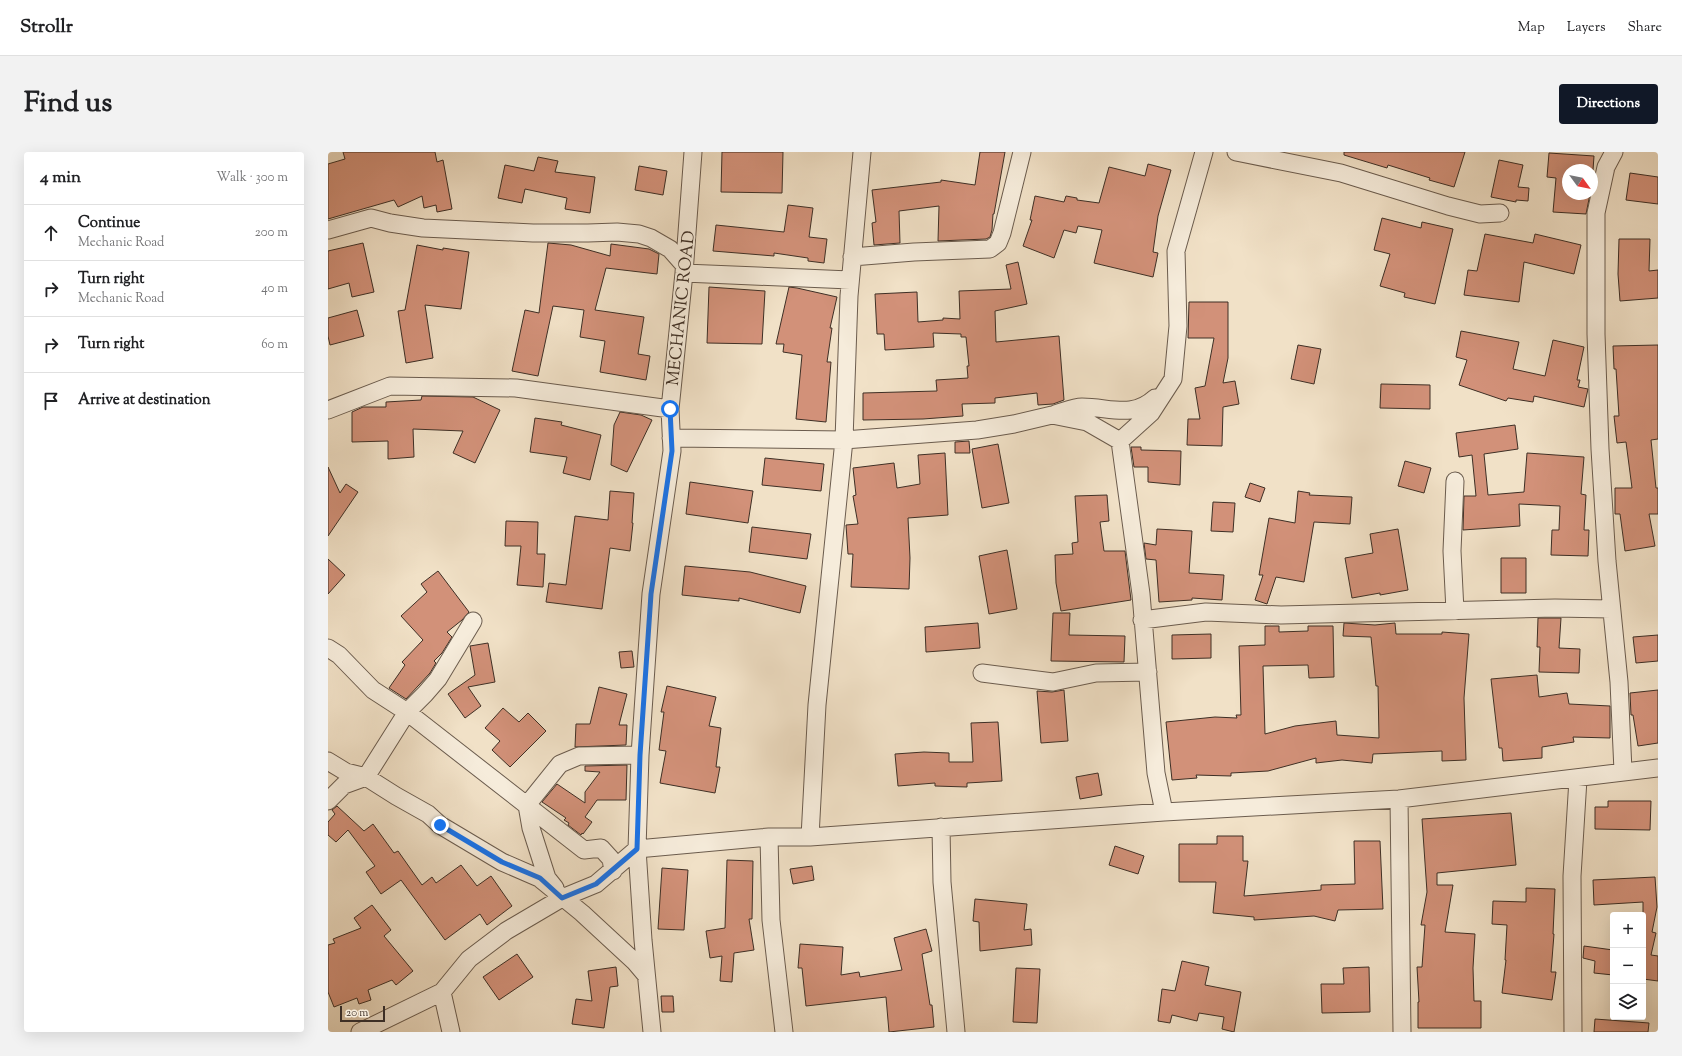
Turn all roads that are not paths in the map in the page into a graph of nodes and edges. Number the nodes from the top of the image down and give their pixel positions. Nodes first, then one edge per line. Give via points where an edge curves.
1 (693, 152) edge
2 (862, 152) edge
3 (1022, 152) edge
4 (1204, 152) edge
5 (1236, 152) edge
6 (1614, 152) edge
7 (1500, 213) dead end
8 (328, 230) edge
9 (852, 257) junction
10 (685, 269) junction
11 (850, 280) junction
12 (1166, 389) junction
13 (670, 409) junction
14 (328, 410) edge
15 (1052, 414) junction
16 (671, 438) junction
17 (844, 440) junction
18 (1120, 441) junction
19 (1455, 480) dead end
20 (1612, 609) junction
21 (1455, 611) junction
22 (1142, 620) junction
23 (473, 621) dead end
24 (328, 648) edge
25 (1148, 672) junction
26 (982, 673) dead end
27 (407, 712) junction
28 (640, 755) junction
29 (328, 761) edge
30 (1658, 768) edge
31 (1623, 771) junction
32 (366, 777) junction
33 (1578, 779) junction
34 (1399, 799) junction
35 (328, 801) edge
36 (527, 806) junction
37 (1164, 812) junction
38 (941, 827) junction
39 (810, 836) junction
40 (769, 837) junction
41 (637, 849) junction
42 (613, 871) junction
43 (562, 898) junction
44 (646, 975) junction
45 (442, 992) junction
46 (360, 1032) edge
47 (451, 1032) edge
48 (652, 1032) edge
49 (784, 1032) edge
50 (956, 1032) edge
51 (1402, 1032) edge
52 (1573, 1032) edge

1 - 10 street, MECHANIC ROAD
2 - 9 street
3 - 9 street via 1002,233 998,243 990,249
4 - 12 street via 1176,251 1178,326 1173,379
5 - 7 street via 1341,173 1480,214
6 - 20 street via 1606,167 1596,213 1596,334 1600,449
8 - 10 street via 371,218 423,228 639,234 652,238 670,249
9 - 11 street
10 - 11 street
10 - 13 street, MECHANIC ROAD
11 - 17 street
12 - 15 street via 1149,404 1136,410 1080,407
12 - 18 street via 1151,413
13 - 14 street via 516,388 390,386
13 - 16 street, MECHANIC ROAD
15 - 17 street via 977,430
15 - 18 street via 1087,422
16 - 17 street
16 - 28 street, MECHANIC ROAD via 672,451 651,594
17 - 39 street via 817,705
18 - 22 street via 1141,594
19 - 21 street via 1452,551
20 - 21 street
20 - 31 street
21 - 22 street via 1281,615 1206,612
22 - 25 street
23 - 27 street via 438,679
24 - 27 street via 339,655 373,690
25 - 26 street via 1096,673 1053,682
25 - 37 street via 1156,772
27 - 32 street
27 - 36 street
28 - 36 street via 579,756 560,764
28 - 41 street, MECHANIC ROAD
29 - 32 street via 346,772
30 - 31 street
31 - 33 street
32 - 35 street via 344,785
32 - 43 street via 502,862 540,878
33 - 34 street
33 - 52 street via 1572,876
34 - 37 street
34 - 51 street
36 - 42 street via 584,850 601,848 611,859
36 - 43 street via 547,878
37 - 38 street
38 - 39 street
38 - 50 street via 942,882
39 - 40 street
40 - 41 street
40 - 49 street via 771,920
41 - 42 street
41 - 44 street, MECHANIC ROAD
42 - 43 street via 596,884
43 - 44 street via 582,912
43 - 45 street via 506,931 469,959
44 - 48 street, MECHANIC ROAD
45 - 46 street
45 - 47 street

